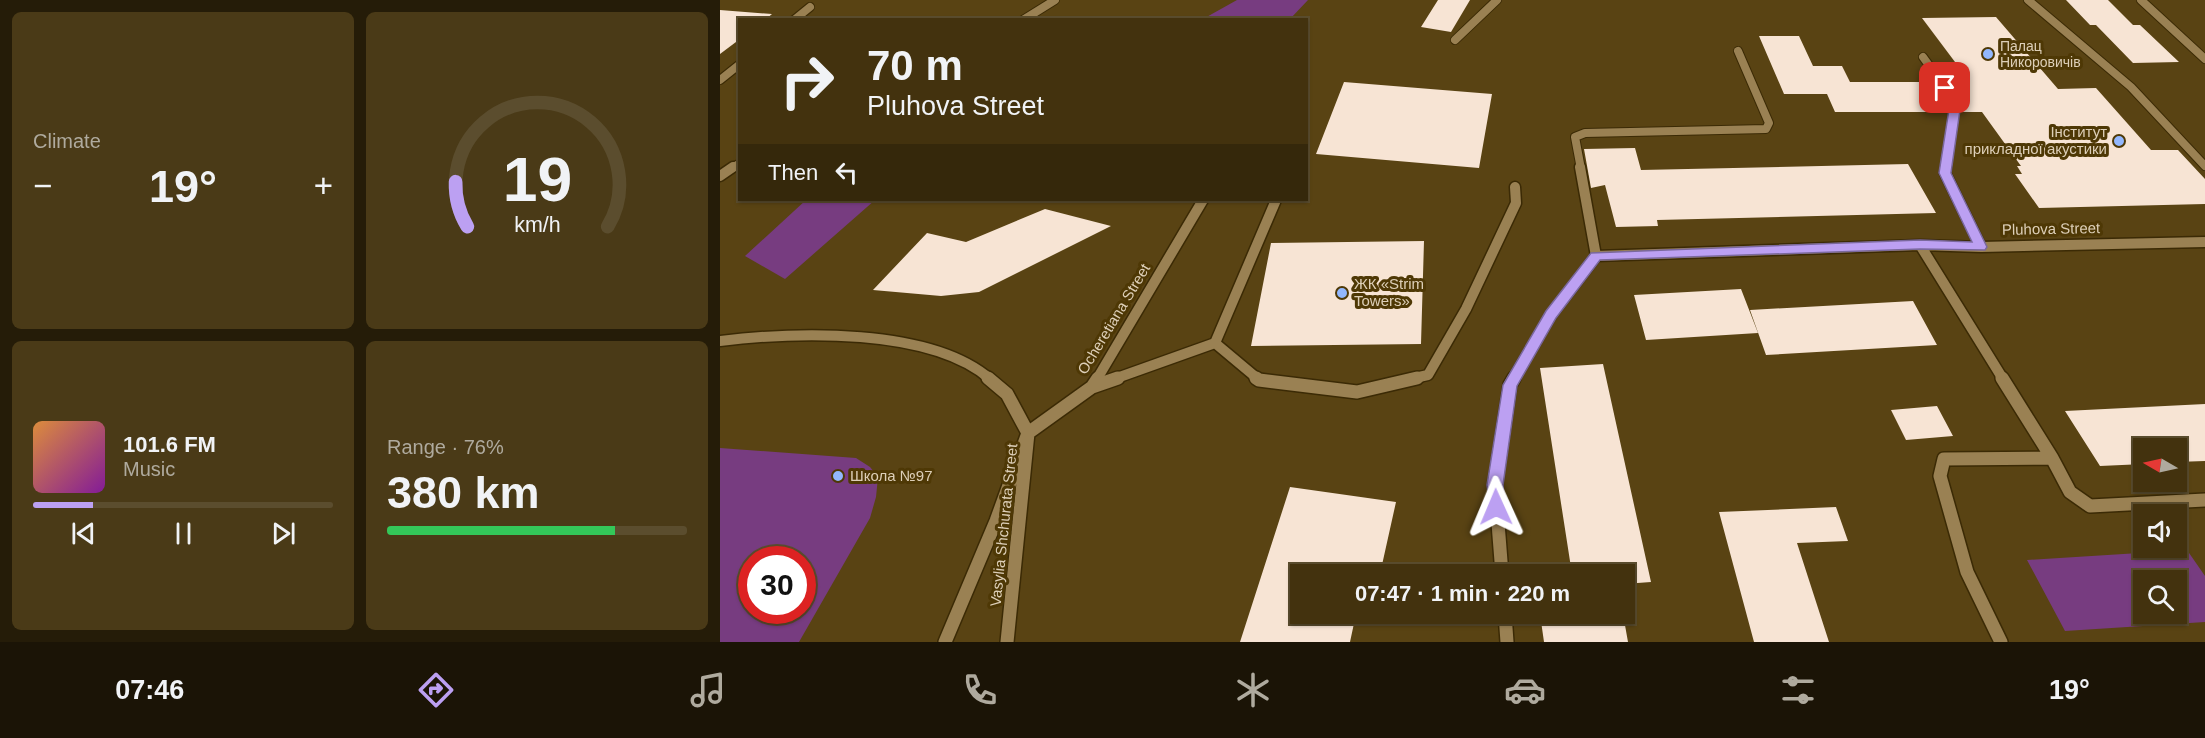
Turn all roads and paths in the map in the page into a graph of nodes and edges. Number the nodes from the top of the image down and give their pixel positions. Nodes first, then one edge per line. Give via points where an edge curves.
1 (1055, 0) edge
2 (1497, 0) edge
3 (2028, 0) edge
4 (2141, 0) edge
5 (810, 7) dead end
6 (796, 18) edge
7 (1026, 18) edge
8 (1455, 40) dead end
9 (1738, 51) dead end
10 (1923, 57) dead end
11 (2205, 59) edge
12 (738, 66) edge
13 (720, 80) edge
14 (738, 164) edge
15 (2205, 166) edge
16 (720, 176) edge
17 (1515, 187) dead end
18 (1202, 201) edge
19 (1276, 201) edge
20 (2205, 242) edge
21 (1920, 245) junction
22 (1981, 247) junction
23 (1596, 256) junction
24 (720, 341) edge
25 (1215, 343) junction
26 (1092, 387) junction
27 (1028, 433) junction
28 (2052, 458) junction
29 (2205, 500) edge
30 (1501, 564) edge
31 (1506, 624) edge
32 (945, 642) edge
33 (1007, 642) edge
34 (1507, 642) edge
35 (2001, 642) edge

1 - 7 street
2 - 8 street
3 - 15 street via 2131,87
4 - 11 street
5 - 6 street
9 - 23 street via 1769,123 1766,129 1585,133 1575,137
10 - 22 street via 1956,103 1945,173
12 - 13 street
14 - 16 street
17 - 25 street via 1516,203 1466,309 1428,375 1357,392 1259,380
18 - 26 street, Ocheretiana Street
19 - 25 street
20 - 22 street, Pluhova Street
21 - 22 street, Pluhova Street
21 - 23 street, Pluhova Street
21 - 28 street
23 - 30 street via 1551,315 1510,385 1495,485
24 - 27 street, Vasylia Shchurata Street via 762,336 858,337 938,350 978,369 1007,394
25 - 26 street
26 - 27 street, Ocheretiana Street
27 - 32 street
27 - 33 street, Vasylia Shchurata Street
28 - 29 street via 2070,492 2090,506
28 - 35 street via 1944,459 1940,476 1967,572
31 - 34 street

